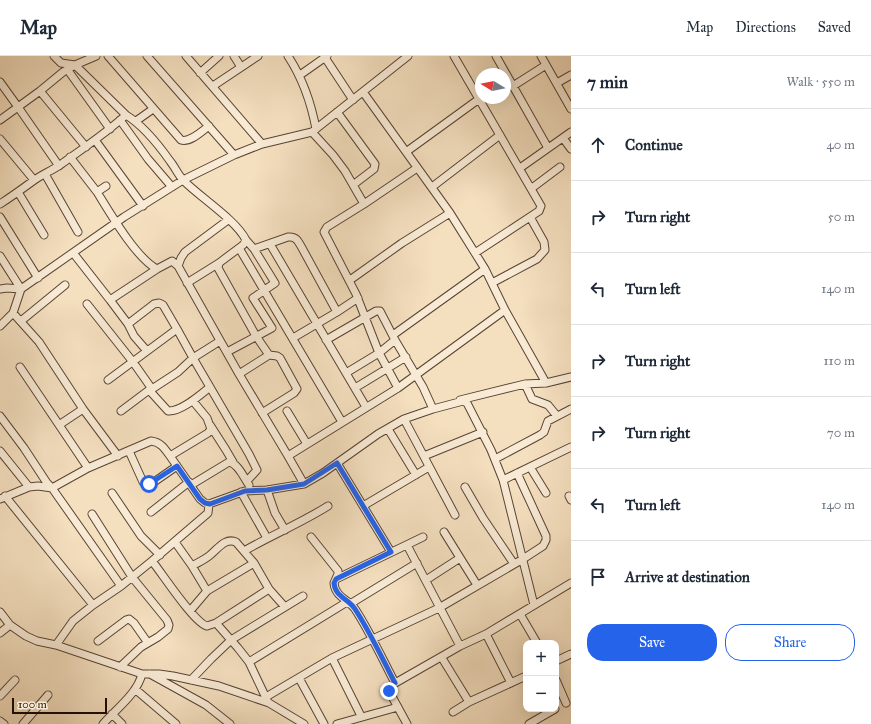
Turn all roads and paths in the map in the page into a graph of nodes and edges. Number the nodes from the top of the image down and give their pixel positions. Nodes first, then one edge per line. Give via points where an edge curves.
1 (54, 56) edge
2 (96, 56) edge
3 (108, 56) edge
4 (147, 56) edge
5 (186, 56) edge
6 (219, 56) edge
7 (234, 56) edge
8 (258, 56) edge
9 (288, 56) edge
10 (408, 56) edge
11 (454, 56) edge
12 (496, 56) edge
13 (541, 56) edge
14 (325, 57) edge
15 (61, 63) junction
16 (75, 65) junction
17 (546, 65) junction
18 (241, 67) junction
19 (65, 71) junction
20 (200, 72) junction
21 (300, 75) junction
22 (571, 75) edge
23 (0, 82) edge
24 (557, 83) junction
25 (212, 86) junction
26 (513, 86) junction
27 (40, 91) junction
28 (475, 91) edge
29 (363, 92) junction
30 (352, 100) junction
31 (475, 101) edge
32 (482, 104) edge
33 (18, 107) junction
34 (154, 109) junction
35 (571, 109) edge
36 (337, 112) junction
37 (126, 115) junction
38 (0, 120) edge
39 (120, 120) junction
40 (136, 121) junction
41 (209, 126) junction
42 (110, 129) junction
43 (314, 130) junction
44 (571, 132) edge
45 (500, 135) junction
46 (563, 138) junction
47 (0, 139) edge
48 (95, 140) junction
49 (262, 144) junction
50 (86, 147) junction
51 (548, 148) junction
52 (571, 149) edge
53 (406, 152) junction
54 (234, 155) junction
55 (70, 157) junction
56 (59, 166) junction
57 (560, 167) dead end
58 (417, 168) junction
59 (520, 168) junction
60 (45, 174) junction
61 (34, 180) junction
62 (183, 180) junction
63 (353, 184) junction
64 (106, 186) dead end
65 (432, 187) junction
66 (172, 188) junction
67 (532, 188) junction
68 (18, 192) junction
69 (97, 192) junction
70 (0, 204) edge
71 (364, 204) junction
72 (143, 206) junction
73 (450, 213) junction
74 (0, 217) edge
75 (530, 217) junction
76 (228, 220) junction
77 (117, 223) junction
78 (78, 232) dead end
79 (44, 235) dead end
80 (246, 240) junction
81 (270, 244) junction
82 (239, 248) junction
83 (254, 250) junction
84 (475, 253) junction
85 (74, 254) junction
86 (0, 256) edge
87 (219, 263) junction
88 (178, 266) junction
89 (157, 269) junction
90 (485, 269) junction
91 (38, 278) junction
92 (350, 280) junction
93 (187, 283) junction
94 (492, 283) junction
95 (65, 285) dead end
96 (0, 289) edge
97 (21, 289) junction
98 (265, 291) junction
99 (358, 298) junction
100 (110, 300) junction
101 (87, 304) dead end
102 (505, 310) junction
103 (14, 312) junction
104 (337, 312) junction
105 (365, 316) junction
106 (21, 321) junction
107 (128, 324) junction
108 (317, 324) junction
109 (0, 326) edge
110 (177, 329) junction
111 (256, 336) junction
112 (292, 338) junction
113 (394, 338) junction
114 (326, 340) junction
115 (220, 341) junction
116 (147, 351) junction
117 (227, 352) junction
118 (378, 353) junction
119 (268, 355) junction
120 (406, 357) junction
121 (193, 358) junction
122 (134, 362) junction
123 (20, 367) dead end
124 (387, 368) junction
125 (346, 373) junction
126 (239, 374) junction
127 (416, 375) junction
128 (571, 376) edge
129 (108, 380) dead end
130 (546, 383) junction
131 (526, 384) junction
132 (210, 387) junction
133 (355, 388) junction
134 (398, 388) junction
135 (150, 390) junction
136 (193, 400) junction
137 (460, 400) junction
138 (366, 407) junction
139 (83, 409) junction
140 (433, 409) junction
141 (571, 409) edge
142 (120, 411) dead end
143 (287, 411) dead end
144 (262, 413) junction
145 (0, 416) edge
146 (557, 416) junction
147 (404, 419) junction
148 (342, 422) junction
149 (210, 424) junction
150 (58, 425) junction
151 (388, 429) junction
152 (483, 432) junction
153 (307, 444) junction
154 (571, 447) edge
155 (129, 451) junction
156 (0, 452) edge
157 (118, 456) junction
158 (170, 456) junction
159 (288, 456) junction
160 (424, 456) junction
161 (495, 459) junction
162 (3, 460) edge
163 (233, 462) junction
164 (337, 463) junction
165 (177, 466) junction
166 (430, 467) junction
167 (530, 467) junction
168 (88, 468) junction
169 (517, 473) junction
170 (416, 474) junction
171 (503, 480) junction
172 (247, 481) junction
173 (190, 483) junction
174 (304, 484) junction
175 (465, 486) dead end
176 (29, 487) junction
177 (52, 488) junction
178 (253, 490) junction
179 (267, 490) junction
180 (241, 492) junction
181 (112, 493) dead end
182 (546, 493) dead end
183 (2, 497) edge
184 (210, 504) junction
185 (328, 506) dead end
186 (363, 506) junction
187 (151, 512) dead end
188 (92, 514) dead end
189 (455, 515) dead end
190 (285, 530) junction
191 (444, 532) dead end
192 (311, 537) dead end
193 (423, 537) dead end
194 (268, 538) junction
195 (175, 542) junction
196 (407, 545) junction
197 (244, 551) junction
198 (391, 552) junction
199 (160, 555) junction
200 (460, 558) junction
201 (523, 559) junction
202 (152, 561) junction
203 (254, 563) junction
204 (417, 563) junction
205 (514, 564) junction
206 (192, 566) junction
207 (132, 577) junction
208 (336, 579) junction
209 (426, 580) junction
210 (478, 585) junction
211 (570, 585) edge
212 (121, 586) junction
213 (269, 589) junction
214 (207, 592) junction
215 (303, 596) dead end
216 (348, 603) junction
217 (93, 605) junction
218 (534, 605) junction
219 (285, 607) junction
220 (439, 608) junction
221 (190, 611) junction
222 (0, 612) edge
223 (520, 614) junction
224 (216, 623) junction
225 (10, 625) junction
226 (0, 633) edge
227 (486, 634) junction
228 (372, 639) junction
229 (231, 640) junction
230 (535, 640) edge
231 (98, 641) dead end
232 (148, 643) junction
233 (56, 645) junction
234 (460, 646) junction
235 (571, 654) edge
236 (332, 658) junction
237 (442, 658) junction
238 (559, 660) edge
239 (248, 662) junction
240 (120, 667) junction
241 (142, 674) junction
242 (150, 674) junction
243 (299, 678) junction
244 (523, 678) edge
245 (15, 680) dead end
246 (191, 680) junction
247 (395, 683) junction
248 (511, 684) junction
249 (559, 685) edge
250 (135, 689) junction
251 (48, 694) dead end
252 (0, 696) edge
253 (267, 700) junction
254 (569, 701) edge
255 (469, 702) junction
256 (398, 707) junction
257 (559, 707) edge
258 (453, 712) dead end
259 (551, 712) edge
260 (112, 714) junction
261 (361, 716) junction
262 (0, 721) edge
263 (352, 722) edge
264 (4, 724) edge
265 (23, 724) edge
266 (103, 724) edge
267 (122, 724) edge
268 (176, 724) edge
269 (230, 724) edge
270 (304, 724) edge
271 (324, 724) edge
272 (337, 724) edge
273 (407, 724) edge
274 (529, 724) edge

1 - 15 street
2 - 16 street
3 - 34 street
4 - 41 street
5 - 20 street
6 - 20 street
7 - 18 street
8 - 18 street
9 - 21 street
10 - 29 street
11 - 28 street
12 - 26 street
13 - 17 street
14 - 21 street
14 - 30 street
15 - 16 street
15 - 19 street
16 - 19 street
16 - 37 street
17 - 24 street
17 - 26 street
18 - 25 street
19 - 27 street
19 - 42 street
20 - 25 street
21 - 43 street via 312,108
22 - 24 street
23 - 33 street
24 - 35 street
25 - 49 street
26 - 51 street
27 - 33 street
27 - 50 street
29 - 30 street
29 - 53 street
30 - 36 street
31 - 53 street
32 - 45 street
33 - 38 street
33 - 56 street
34 - 40 street
34 - 41 street via 181,140 189,140
36 - 43 street
36 - 63 street via 375,164 374,169
37 - 39 street
37 - 40 street
39 - 42 street
39 - 66 street
40 - 62 street via 153,139
41 - 54 street
42 - 48 street
43 - 49 street
43 - 63 street
44 - 46 street
45 - 59 street
45 - 65 street
46 - 51 street
46 - 52 street
47 - 61 street
48 - 50 street
48 - 72 street
49 - 54 street
50 - 55 street
51 - 59 street
53 - 58 street
54 - 62 street
55 - 56 street
55 - 69 street
56 - 60 street
57 - 67 street
58 - 65 street
58 - 71 street
59 - 67 street
60 - 61 street
60 - 78 street
61 - 68 street
62 - 66 street
62 - 76 street
63 - 71 street
64 - 69 street
65 - 73 street
66 - 72 street
67 - 75 street via 541,208
68 - 70 street
68 - 79 street
69 - 77 street
71 - 92 street via 327,227 324,232
72 - 77 street
73 - 84 street
73 - 92 street
74 - 91 street
75 - 84 street
75 - 94 street via 544,242 545,250 537,259
76 - 80 street
76 - 88 street via 185,252
77 - 85 street
77 - 89 street via 142,257
80 - 82 street
80 - 83 street
81 - 83 street
81 - 104 street via 288,237 296,238
81 - 108 street
82 - 87 street
82 - 98 street
83 - 98 street via 275,283
84 - 90 street
85 - 91 street
85 - 100 street
86 - 97 street
87 - 93 street
87 - 111 street via 220,273
88 - 89 street via 172,261
88 - 93 street
89 - 100 street
90 - 94 street
90 - 113 street
91 - 97 street
92 - 99 street
93 - 115 street
94 - 102 street
95 - 106 street
96 - 97 street
97 - 103 street
98 - 111 street via 253,298 272,328
98 - 112 street
99 - 104 street
99 - 105 street
100 - 107 street
101 - 122 street
102 - 127 street
102 - 130 street
103 - 106 street
103 - 109 street
104 - 108 street
105 - 113 street via 380,311
105 - 114 street
105 - 118 street
106 - 139 street via 39,342
107 - 110 street via 159,303 163,305
107 - 116 street
108 - 112 street
108 - 114 street
110 - 116 street
110 - 121 street
111 - 117 street
111 - 119 street
112 - 148 street
113 - 118 street
113 - 120 street
114 - 125 street
115 - 117 street
115 - 121 street
116 - 122 street
117 - 126 street
118 - 124 street
118 - 125 street
119 - 126 street
119 - 144 street via 280,358 297,389
120 - 124 street
120 - 127 street
121 - 132 street
121 - 135 street via 178,372
122 - 129 street
122 - 135 street
123 - 150 street
124 - 133 street
124 - 134 street
125 - 133 street
126 - 144 street
127 - 134 street
127 - 140 street
128 - 130 street
130 - 131 street
131 - 137 street
131 - 146 street via 532,399 548,405
132 - 136 street
132 - 172 street via 257,470
133 - 138 street
134 - 138 street
135 - 136 street via 168,411 173,411
135 - 142 street
136 - 149 street
137 - 140 street
137 - 152 street via 467,403
138 - 148 street
139 - 150 street
139 - 157 street
140 - 147 street
141 - 146 street
143 - 153 street
144 - 159 street
145 - 177 street
146 - 161 street via 548,421 540,435
147 - 151 street
147 - 160 street
148 - 153 street
149 - 158 street via 211,429 208,433
149 - 163 street
150 - 168 street
151 - 164 street
151 - 170 street
152 - 160 street
152 - 161 street
153 - 159 street
154 - 167 street
155 - 157 street
155 - 158 street via 151,441 161,445
155 - 165 street via 145,484 154,482
156 - 162 street
157 - 168 street
158 - 165 street
159 - 174 street
160 - 166 street
161 - 171 street
162 - 176 street
163 - 172 street
163 - 173 street
164 - 174 street
164 - 186 street
165 - 173 street
166 - 170 street
166 - 189 street
167 - 169 street
167 - 182 street
168 - 177 street
169 - 171 street
169 - 201 street via 546,538 543,546
170 - 186 street
171 - 201 street
172 - 178 street
173 - 184 street via 200,499
173 - 187 street
174 - 179 street
175 - 205 street
176 - 177 street
176 - 183 street
177 - 212 street
178 - 179 street
178 - 180 street
179 - 190 street via 275,513
180 - 184 street
180 - 194 street
181 - 199 street via 141,536
183 - 217 street
184 - 195 street via 208,513
185 - 190 street
186 - 198 street
188 - 207 street
190 - 194 street
191 - 200 street
192 - 208 street via 338,571
193 - 196 street
194 - 197 street
195 - 199 street
195 - 206 street
196 - 198 street
196 - 204 street
197 - 203 street
197 - 206 street via 236,542 229,541
198 - 208 street
199 - 202 street
200 - 209 street
200 - 210 street
201 - 205 street
201 - 218 street
202 - 207 street
202 - 221 street
203 - 213 street
203 - 214 street
204 - 209 street
204 - 216 street
205 - 210 street
206 - 214 street
207 - 212 street
207 - 232 street via 169,625 168,629
208 - 216 street via 336,590
209 - 220 street
210 - 220 street
211 - 218 street
212 - 217 street
213 - 219 street
213 - 224 street
214 - 221 street
215 - 219 street
216 - 228 street
216 - 239 street
217 - 233 street via 73,621
218 - 223 street
219 - 229 street
220 - 228 street
220 - 234 street
221 - 224 street via 204,626
222 - 225 street
223 - 227 street
223 - 230 street
224 - 229 street
225 - 226 street
225 - 233 street via 37,641
227 - 234 street
227 - 248 street
228 - 236 street
228 - 247 street
229 - 239 street
229 - 246 street
231 - 232 street via 129,619
232 - 240 street
233 - 240 street
234 - 237 street
235 - 238 street
236 - 243 street
236 - 261 street
237 - 247 street
237 - 255 street
239 - 253 street
240 - 241 street
241 - 242 street
241 - 250 street
242 - 246 street
242 - 269 street via 200,701
243 - 253 street
243 - 271 street
244 - 248 street
245 - 252 street
246 - 253 street
247 - 256 street via 389,689
248 - 255 street
249 - 254 street
250 - 260 street
250 - 268 street
251 - 265 street
253 - 270 street
254 - 257 street
255 - 258 street
256 - 261 street
256 - 273 street
259 - 274 street
260 - 266 street
260 - 267 street
261 - 263 street
262 - 264 street
263 - 272 street

